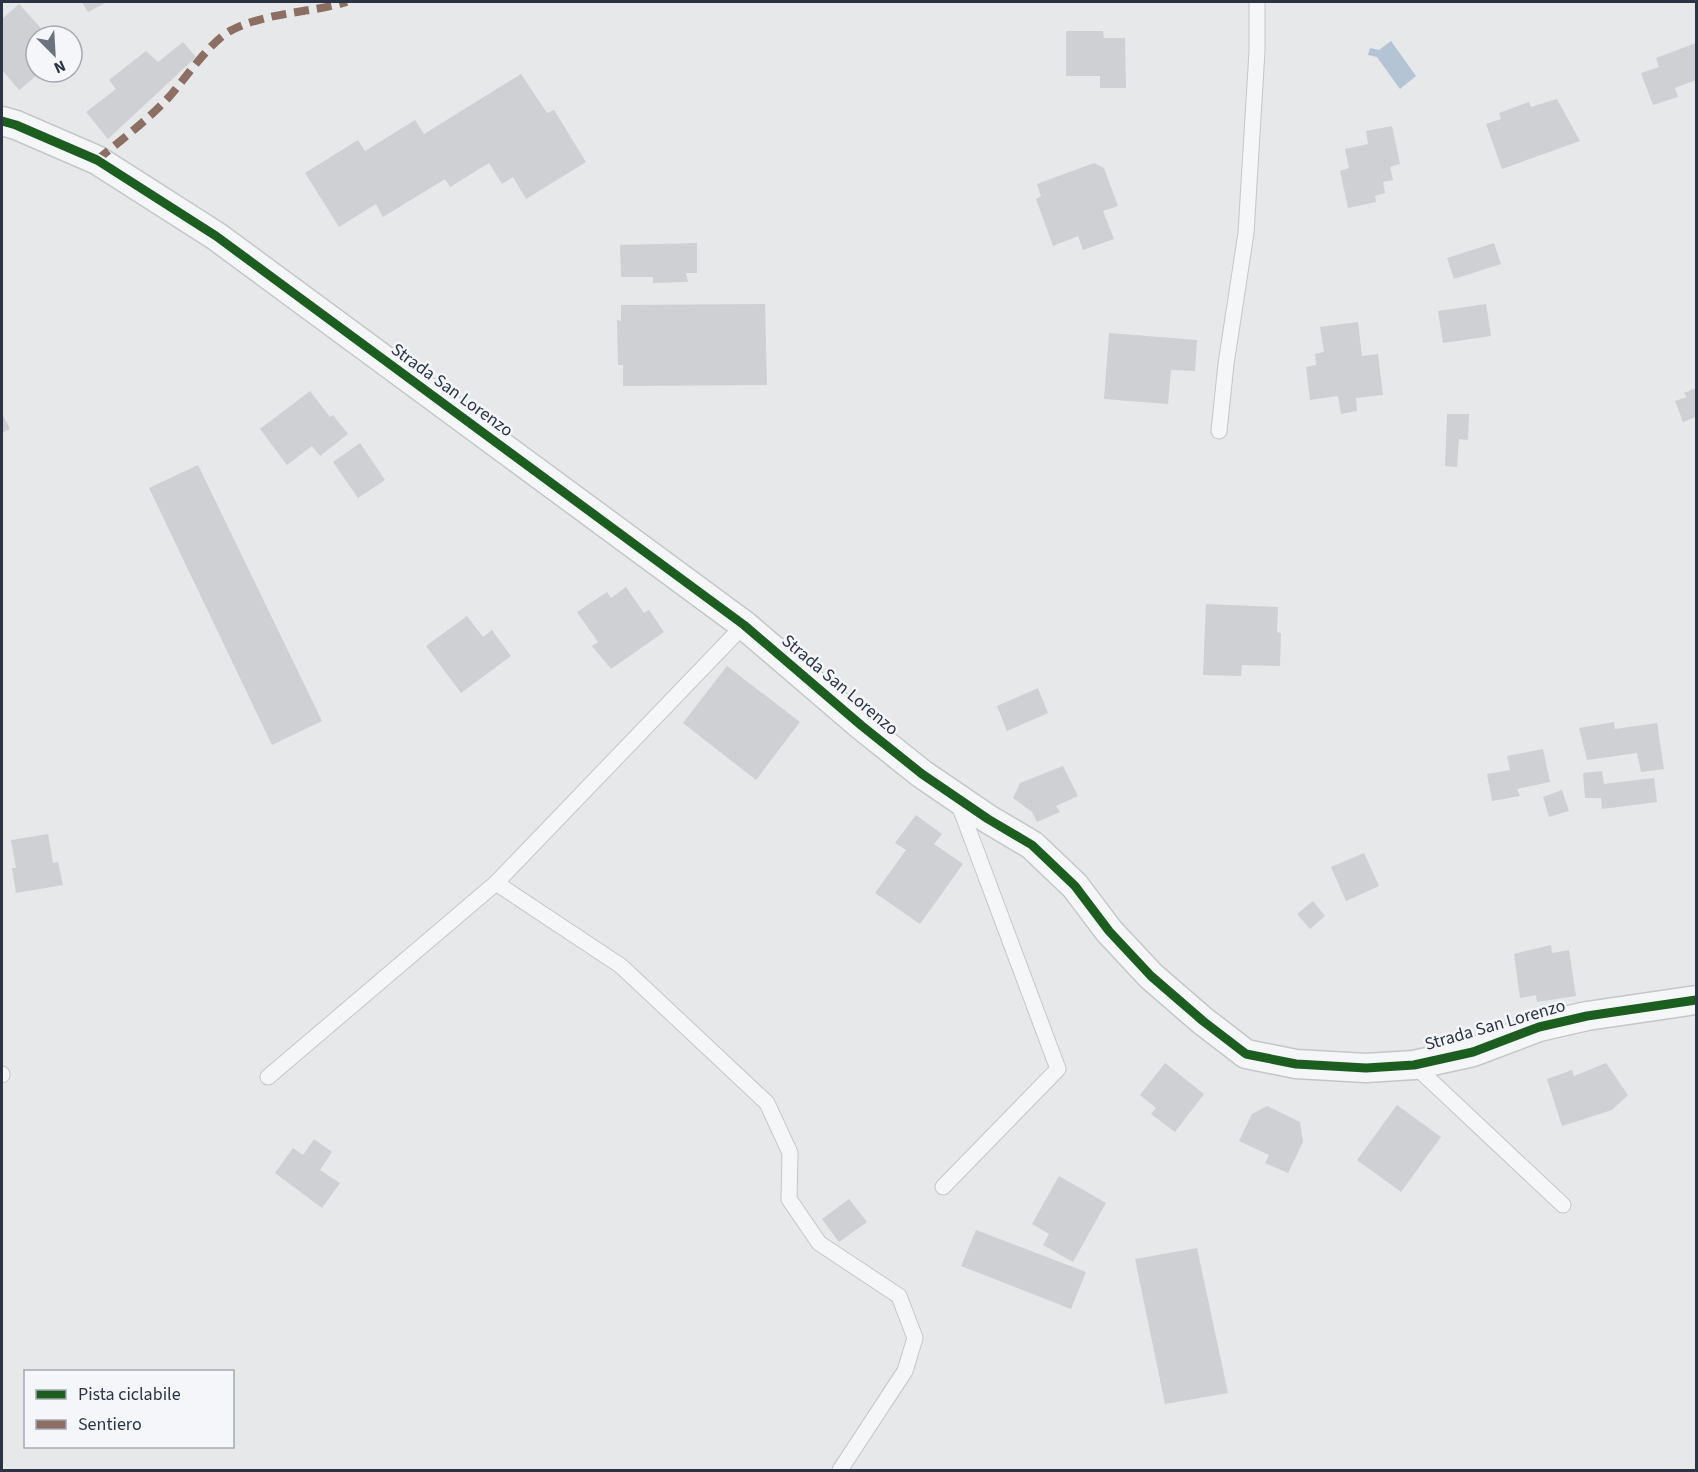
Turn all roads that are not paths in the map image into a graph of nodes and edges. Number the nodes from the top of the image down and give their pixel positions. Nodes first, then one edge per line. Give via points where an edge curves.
1 (1257, 2) edge
2 (2, 122) edge
3 (1219, 430) dead end
4 (744, 626) junction
5 (956, 796) junction
6 (496, 883) junction
7 (1696, 1000) edge
8 (1414, 1065) junction
9 (268, 1077) dead end
10 (944, 1187) dead end
11 (1563, 1205) dead end
12 (840, 1470) edge

1 - 3 lane via 1246,233
2 - 4 street, Strada San Lorenzo via 97,160 216,236
4 - 5 street, Strada San Lorenzo via 862,726
4 - 6 lane
5 - 8 street, Strada San Lorenzo via 1032,845 1075,886 1109,931 1151,976 1246,1054 1296,1064 1366,1068
5 - 10 lane via 1058,1069
6 - 9 lane
6 - 12 lane via 621,966 768,1103 790,1153 789,1199 819,1243 899,1296 915,1338 905,1371
7 - 8 street, Strada San Lorenzo via 1539,1027 1473,1052
8 - 11 lane

